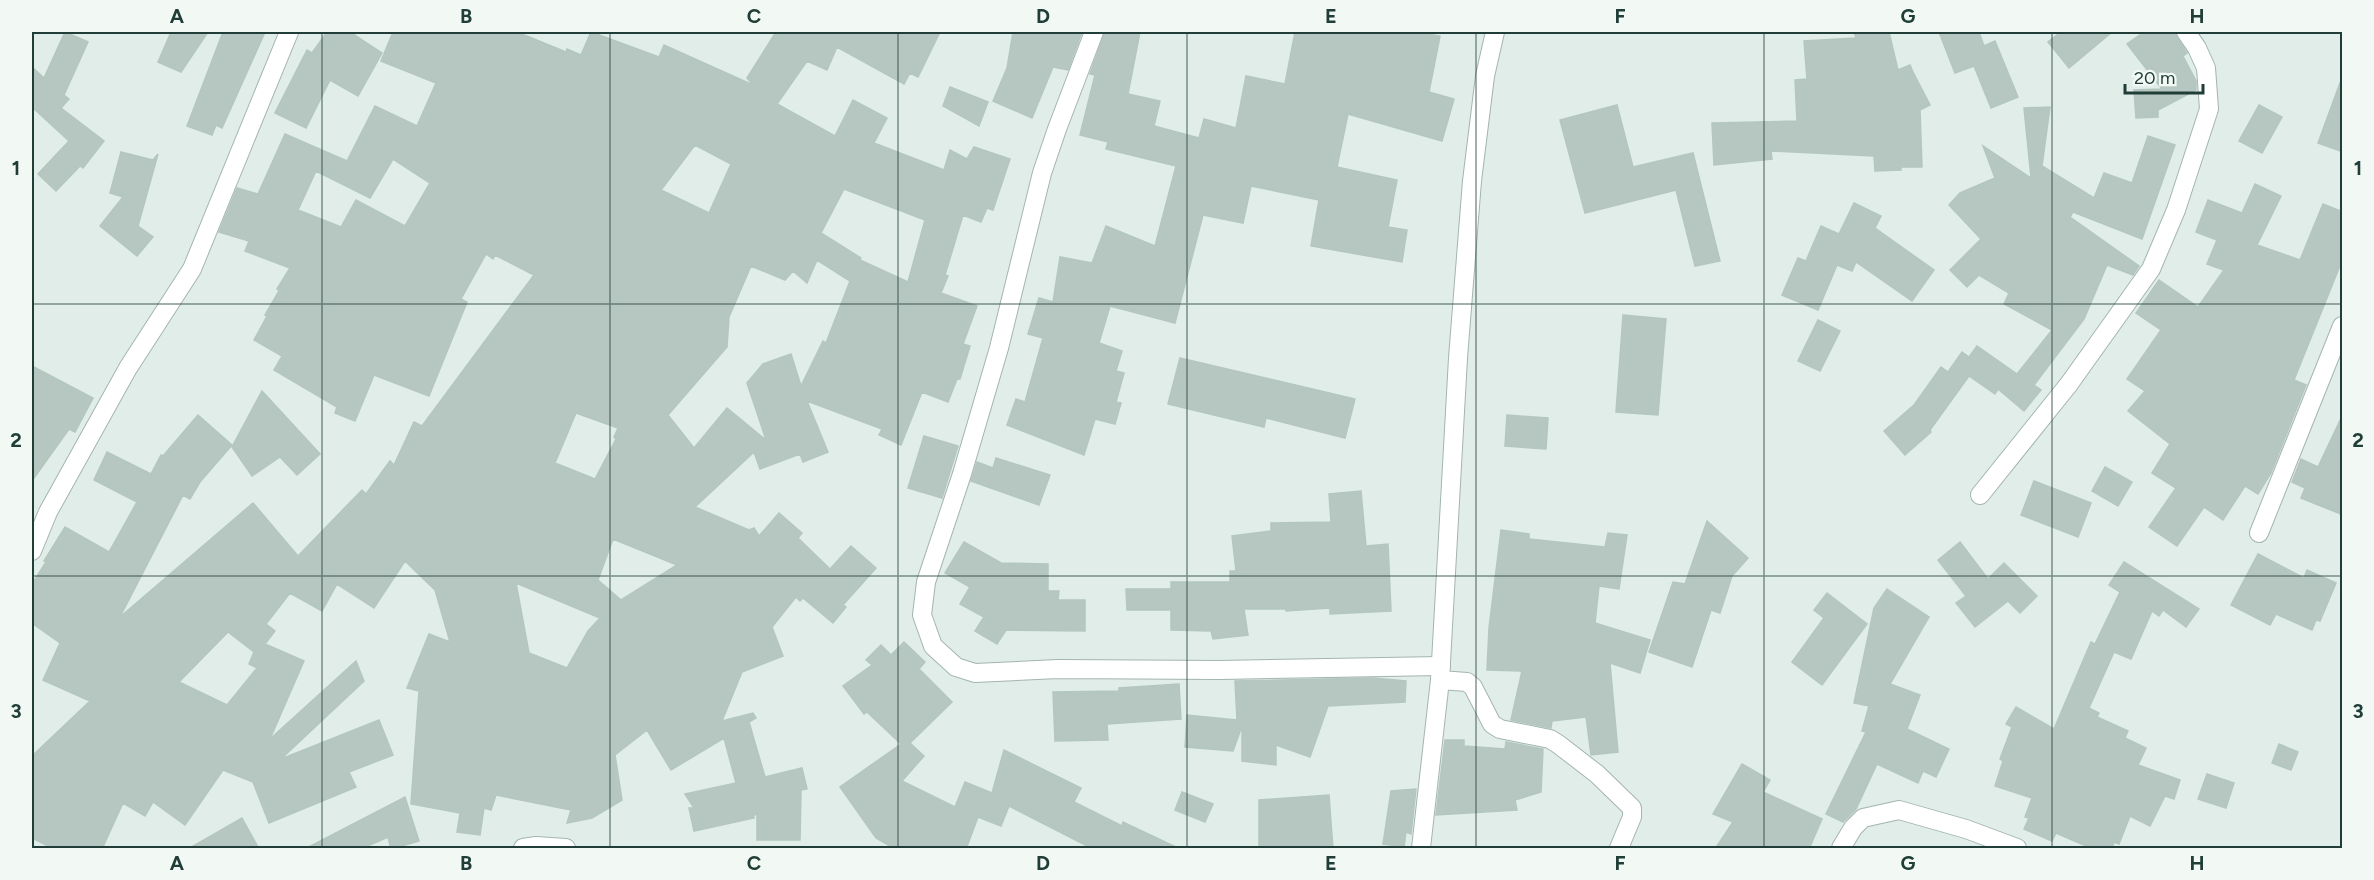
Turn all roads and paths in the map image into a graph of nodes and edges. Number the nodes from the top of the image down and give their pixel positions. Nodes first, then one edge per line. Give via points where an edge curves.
1 (289, 32) edge
2 (1095, 32) edge
3 (1494, 32) edge
4 (2186, 32) edge
5 (2343, 326) edge
6 (1980, 495) dead end
7 (2259, 533) dead end
8 (32, 551) edge
9 (1440, 673) junction
10 (523, 849) edge
11 (566, 849) edge
12 (1421, 849) edge
13 (1619, 849) edge
14 (1842, 849) edge
15 (2017, 849) edge

1 - 8 street via 192,269 128,368 48,512
2 - 9 street via 1042,173 999,348 926,582 922,615 933,646 956,667 975,673 1058,669
3 - 9 street via 1471,193
4 - 6 street via 2206,68 2209,109 2176,210 2151,269 2069,384
5 - 7 street
9 - 12 street
9 - 13 street via 1473,687 1492,724 1550,739 1597,774 1632,808
10 - 11 street
14 - 15 street via 1863,818 1899,810

